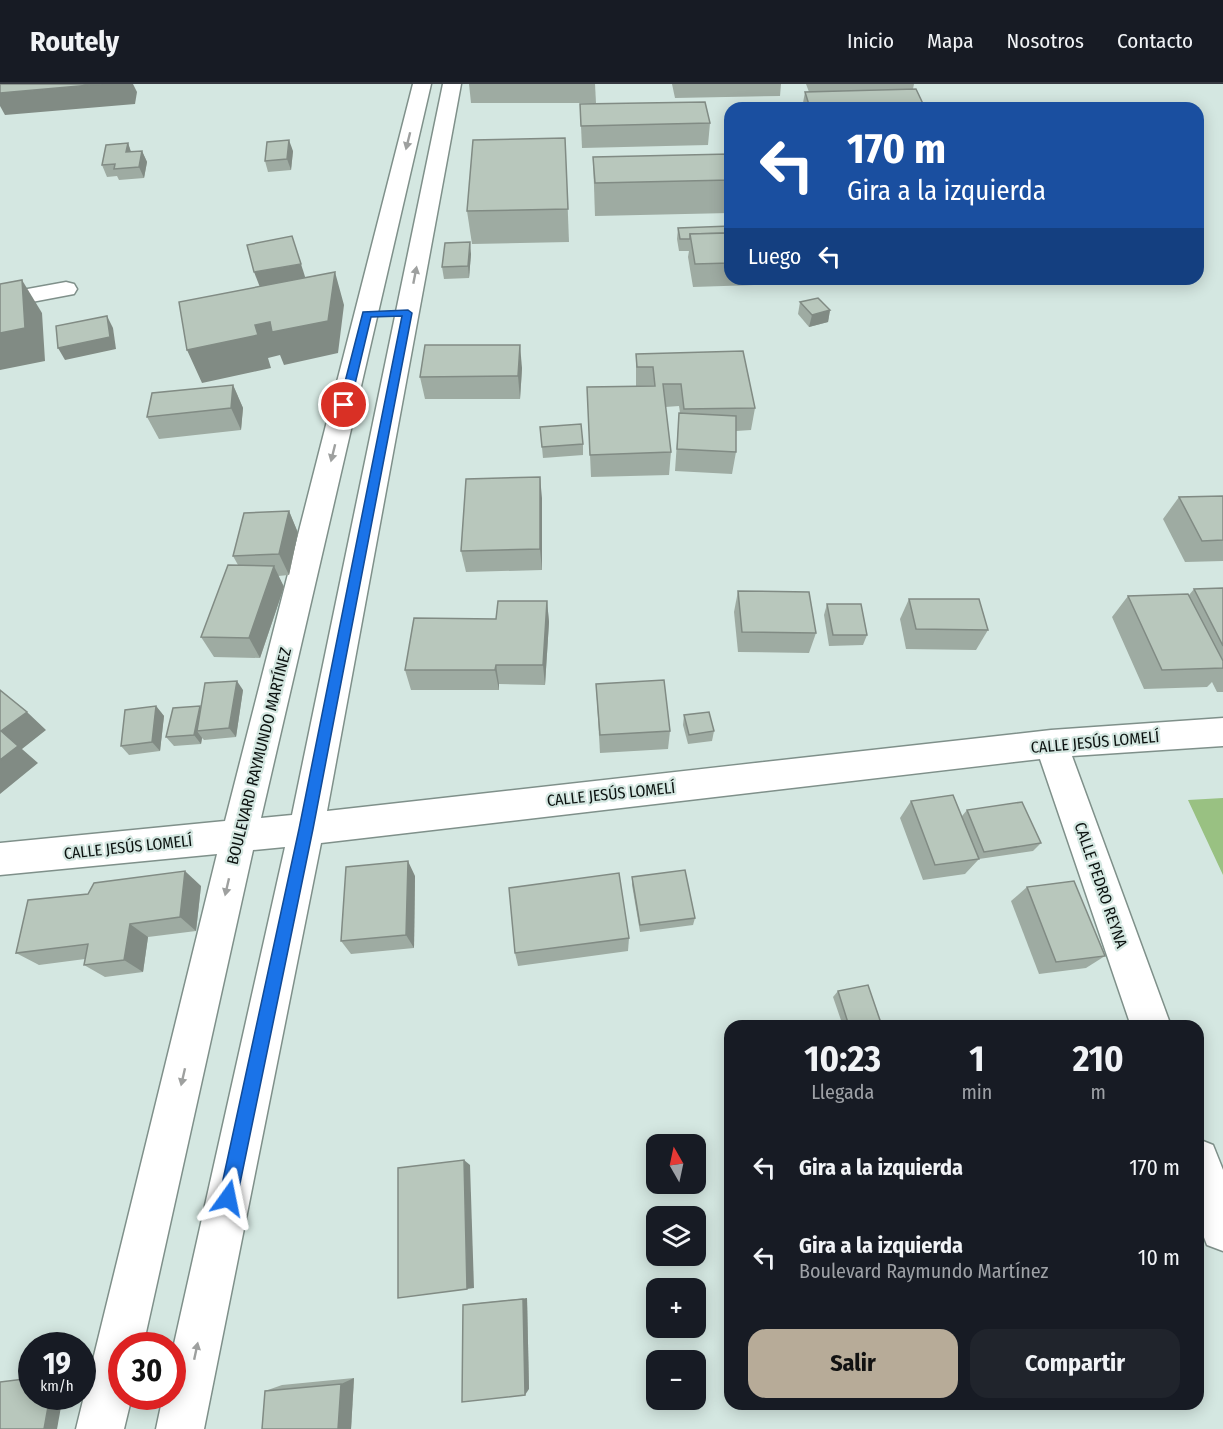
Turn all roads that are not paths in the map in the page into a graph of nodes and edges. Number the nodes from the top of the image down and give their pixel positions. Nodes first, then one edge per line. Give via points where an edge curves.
1 (422, 84) edge
2 (452, 84) edge
3 (66, 289) dead end
4 (0, 301) edge
5 (408, 313) junction
6 (366, 314) junction
7 (1223, 732) edge
8 (1051, 744) junction
9 (306, 829) junction
10 (239, 836) junction
11 (0, 859) edge
12 (1149, 1020) edge
13 (1204, 1177) edge
14 (1223, 1229) edge
15 (100, 1429) edge
16 (180, 1429) edge

1 -> 6 street, BOULEVARD RAYMUNDO MARTÍNEZ
5 -> 2 street
3 - 4 street
5 - 6 street
5 - 9 street
6 -> 10 street, BOULEVARD RAYMUNDO MARTÍNEZ
7 - 8 street, CALLE JESÚS LOMELÍ
8 - 9 street, CALLE JESÚS LOMELÍ
8 - 12 street, CALLE PEDRO REYNA
9 - 10 street, CALLE JESÚS LOMELÍ
16 -> 9 street
10 - 11 street, CALLE JESÚS LOMELÍ
10 -> 15 street, BOULEVARD RAYMUNDO MARTÍNEZ
13 - 14 street

